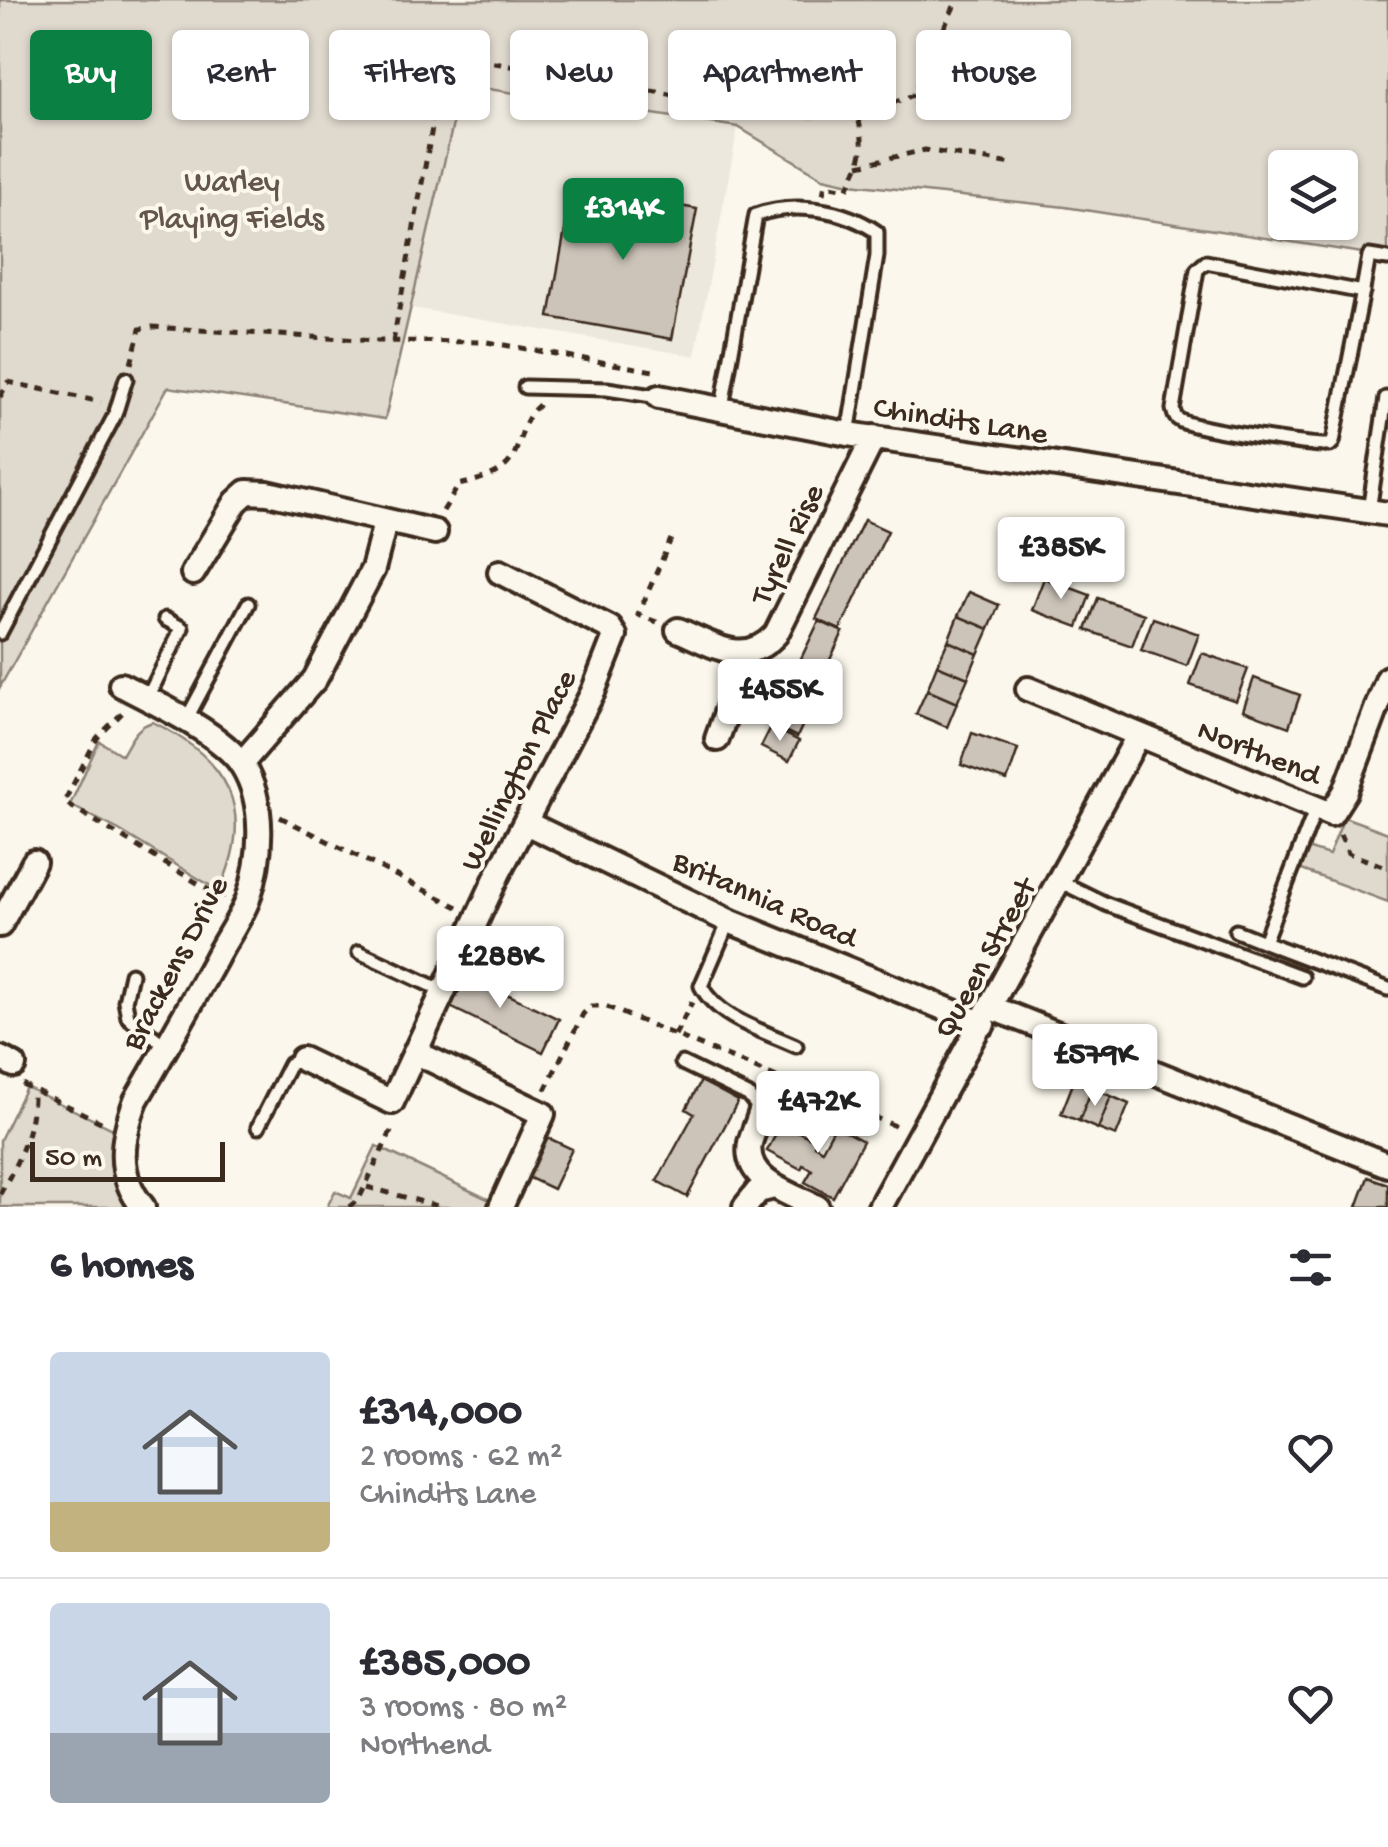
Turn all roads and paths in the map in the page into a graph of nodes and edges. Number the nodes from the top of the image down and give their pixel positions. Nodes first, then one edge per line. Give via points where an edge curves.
1 (956, 0) edge
2 (490, 62) edge
3 (668, 94) edge
4 (896, 101) edge
5 (434, 120) edge
6 (859, 120) edge
7 (1012, 164) dead end
8 (859, 166) junction
9 (819, 211) junction
10 (1388, 259) edge
11 (1363, 292) junction
12 (394, 342) junction
13 (126, 379) joint
14 (525, 388) dead end
15 (558, 388) junction
16 (659, 396) junction
17 (0, 397) edge
18 (1386, 398) edge
19 (118, 406) junction
20 (722, 408) junction
21 (848, 434) junction
22 (874, 437) junction
23 (1378, 512) edge
24 (386, 523) junction
25 (435, 532) joint
26 (671, 539) dead end
27 (500, 572) dead end
28 (193, 573) dead end
29 (248, 604) dead end
30 (165, 620) dead end
31 (678, 630) joint
32 (0, 633) edge
33 (747, 654) junction
34 (1388, 678) edge
35 (1028, 689) dead end
36 (136, 693) junction
37 (186, 720) junction
38 (1138, 736) junction
39 (717, 740) dead end
40 (241, 764) junction
41 (256, 805) junction
42 (1323, 811) junction
43 (526, 823) junction
44 (34, 862) dead end
45 (1388, 868) edge
46 (1061, 882) junction
47 (247, 902) junction
48 (478, 917) junction
49 (728, 920) junction
50 (0, 925) edge
51 (1236, 931) dead end
52 (1264, 942) junction
53 (359, 952) dead end
54 (131, 974) dead end
55 (1302, 977) dead end
56 (701, 986) junction
57 (1388, 989) edge
58 (445, 992) junction
59 (987, 1016) junction
60 (675, 1035) dead end
61 (796, 1046) dead end
62 (167, 1047) junction
63 (418, 1054) junction
64 (302, 1059) joint
65 (7, 1062) edge
66 (682, 1063) dead end
67 (34, 1090) junction
68 (392, 1102) junction
69 (761, 1111) joint
70 (258, 1127) dead end
71 (123, 1134) junction
72 (1388, 1165) edge
73 (366, 1186) junction
74 (774, 1187) junction
75 (0, 1194) edge
76 (143, 1207) edge
77 (349, 1207) edge
78 (441, 1207) edge
79 (500, 1207) edge
80 (745, 1207) edge
81 (816, 1207) edge
82 (880, 1207) edge

1 - 4 path via 913,94
2 - 3 path
5 - 12 path
6 - 8 path via 865,147
7 - 8 path via 925,150
8 - 9 path via 847,189 825,186
9 - 20 lane via 778,207 756,215
9 - 21 lane via 856,217 878,232
10 - 11 lane via 1368,256
11 - 11 lane via 1330,446 1175,416 1200,264
12 - 13 path via 140,329
12 - 16 path via 488,342 662,372
13 - 19 lane
14 - 15 lane, Chindits Lane
15 - 16 lane, Chindits Lane
15 - 25 path via 527,415 509,463 459,485
16 - 20 street, Chindits Lane
17 - 19 path via 8,382
18 - 23 lane
19 - 32 lane
20 - 21 street, Chindits Lane
21 - 22 street, Chindits Lane
22 - 23 street, Chindits Lane
22 - 33 street, Tyrell Rise via 776,634
24 - 25 street
24 - 28 street via 247,492
24 - 40 street via 372,569 315,679
26 - 31 path via 638,615
27 - 43 street, Wellington Place via 615,636
29 - 37 lane
30 - 36 lane via 182,628
31 - 33 street
33 - 39 street
34 - 42 street, Northend via 1345,792
35 - 38 street, Northend
36 - 37 street, Brackens Drive
36 - 47 path via 97,738 64,802 214,893
37 - 40 street, Brackens Drive
38 - 42 street, Northend
38 - 46 street, Queen Street
40 - 41 street, Brackens Drive
41 - 47 street, Brackens Drive via 257,862
41 - 48 path
42 - 45 path via 1348,853
42 - 52 lane
43 - 48 street, Wellington Place
43 - 49 street, Britannia Road
44 - 50 street
46 - 55 lane
46 - 59 street, Queen Street
47 - 62 street, Brackens Drive
48 - 58 street, Wellington Place
49 - 56 lane
49 - 59 street, Britannia Road
51 - 52 lane
52 - 57 lane
53 - 58 lane
54 - 62 lane via 128,1017
56 - 60 path
56 - 61 lane via 731,1016
58 - 63 street, Wellington Place
59 - 72 street, Britannia Road
59 - 82 street, Queen Street
62 - 71 street, Brackens Drive
63 - 68 street, Wellington Place
63 - 79 street via 543,1114
64 - 68 street
64 - 70 lane via 290,1064
65 - 67 path via 9,1077
66 - 69 lane via 748,1095
67 - 71 path
67 - 75 path via 24,1148
68 - 73 path via 395,1122
69 - 74 street via 749,1157
71 - 76 street via 124,1167
73 - 77 path
73 - 78 path
74 - 80 street via 758,1191
74 - 81 street

